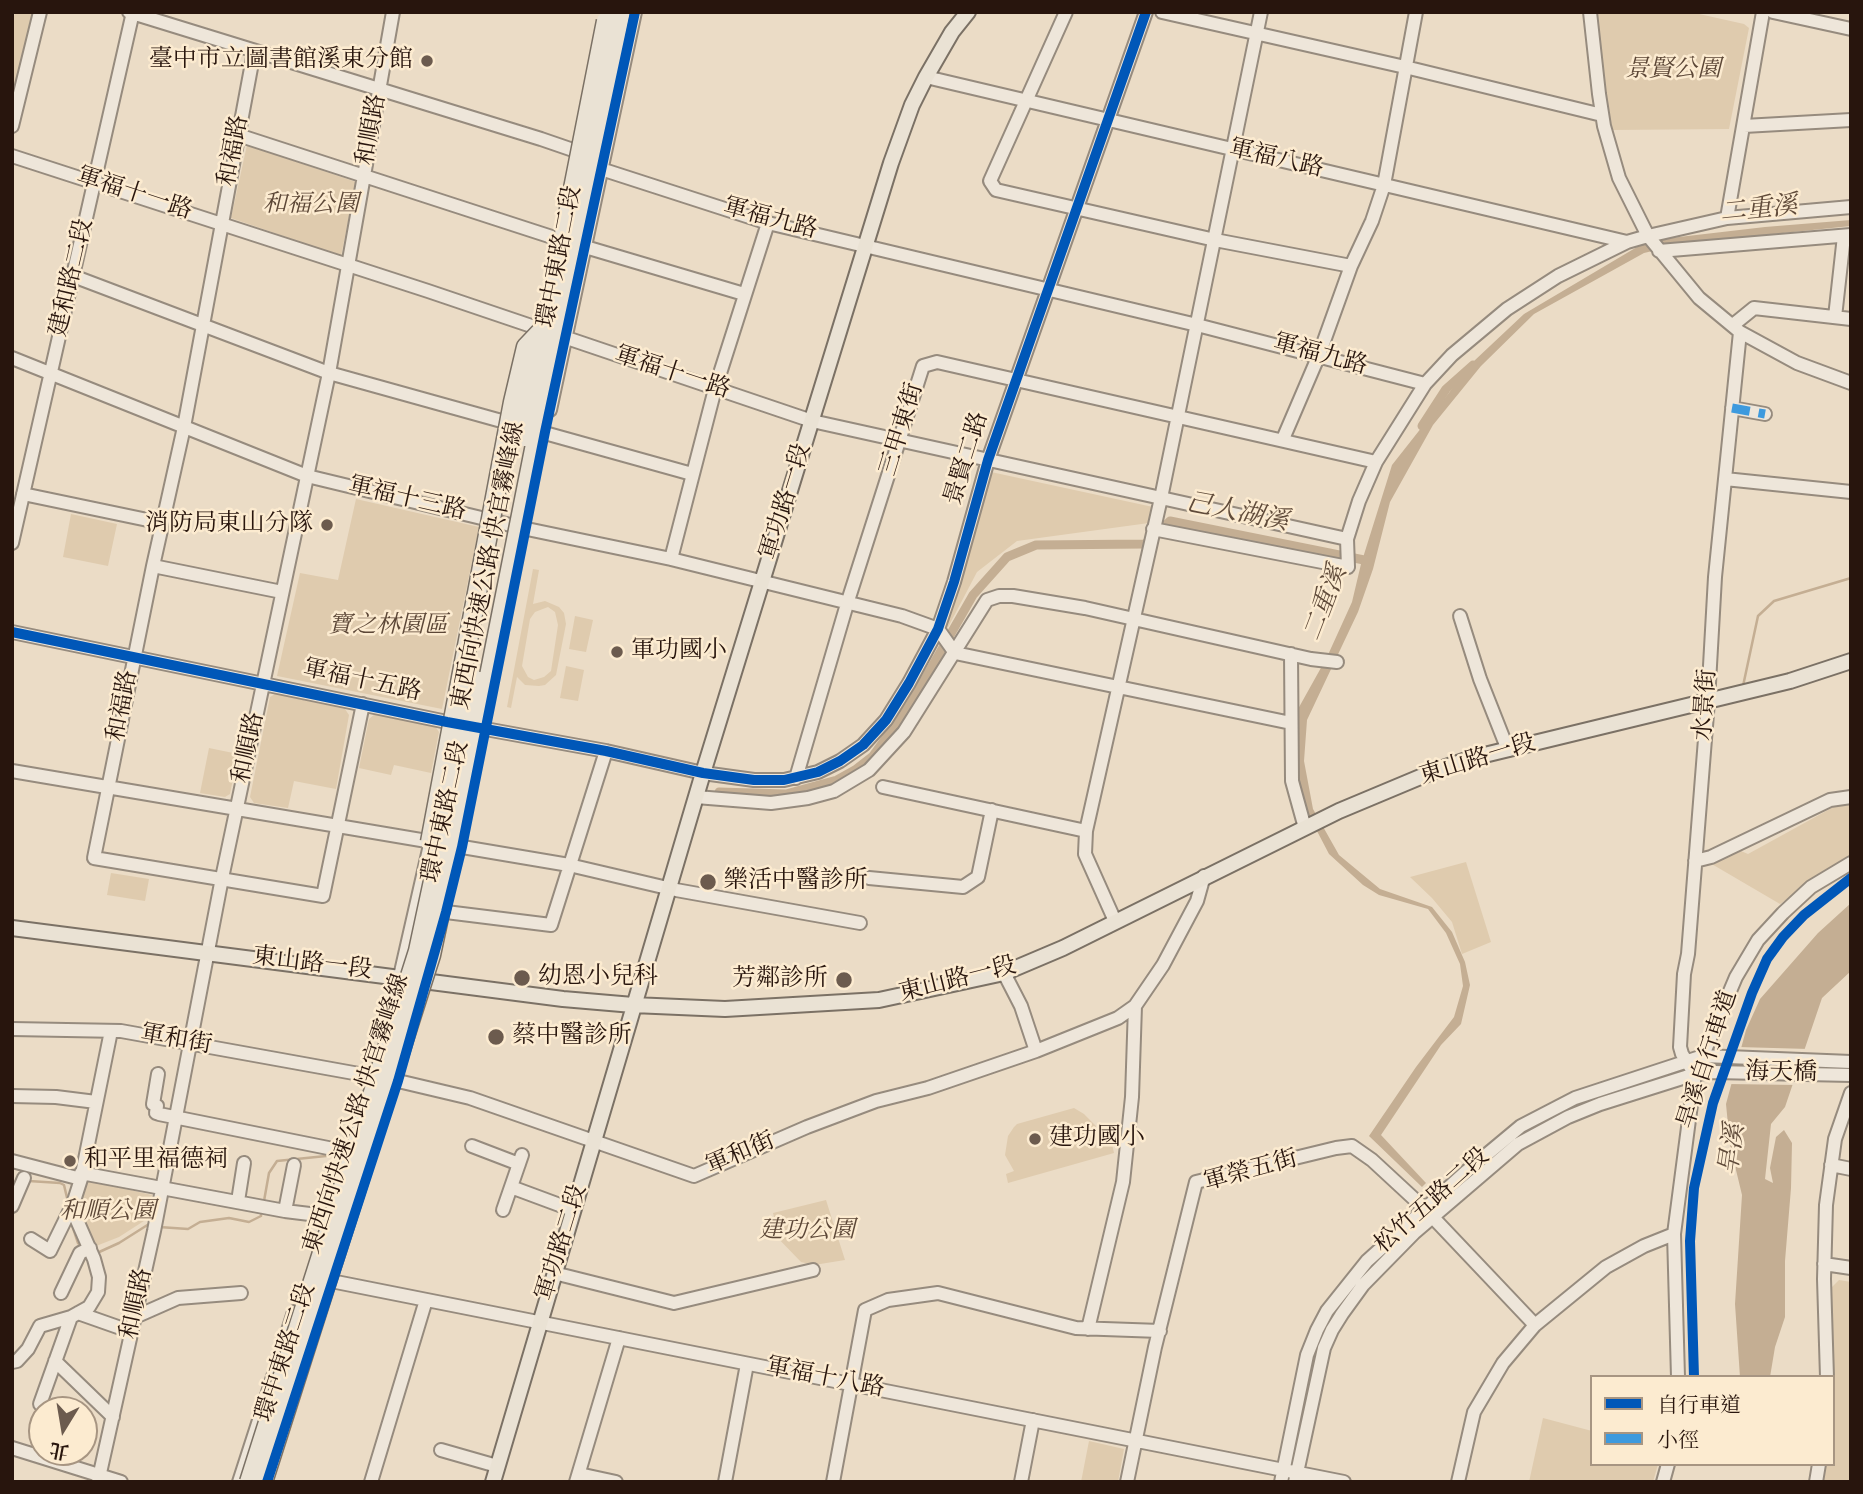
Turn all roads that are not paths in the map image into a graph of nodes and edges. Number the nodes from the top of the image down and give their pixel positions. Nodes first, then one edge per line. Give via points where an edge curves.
1 (40, 12) edge
2 (393, 12) edge
3 (635, 12) edge
4 (968, 12) edge
5 (1066, 12) edge
6 (1146, 12) edge
7 (1162, 12) edge
8 (1261, 12) edge
9 (1416, 12) edge
10 (1591, 12) edge
11 (1763, 12) edge
12 (1773, 12) edge
13 (131, 13) edge
14 (609, 15) edge
15 (1851, 29) edge
16 (1256, 34) junction
17 (254, 52) junction
18 (1405, 67) junction
19 (926, 77) junction
20 (380, 89) junction
21 (1028, 100) junction
22 (1602, 116) junction
23 (1107, 118) junction
24 (1851, 120) edge
25 (12, 126) edge
26 (1744, 126) junction
27 (238, 135) junction
28 (1231, 149) junction
29 (573, 150) junction
30 (12, 156) edge
31 (601, 169) junction
32 (365, 176) junction
33 (95, 183) junction
34 (1384, 185) junction
35 (1851, 207) edge
36 (1076, 208) junction
37 (1727, 218) junction
38 (221, 223) junction
39 (768, 223) junction
40 (1648, 236) junction
41 (1848, 236) edge
42 (555, 238) junction
43 (1215, 240) junction
44 (1627, 242) junction
45 (865, 245) junction
46 (584, 247) junction
47 (1659, 251) junction
48 (348, 265) junction
49 (1351, 266) junction
50 (73, 276) junction
51 (1047, 289) junction
52 (744, 295) junction
53 (1835, 317) junction
54 (1851, 318) edge
55 (203, 325) junction
56 (1197, 325) junction
57 (542, 327) junction
58 (1737, 328) junction
59 (566, 339) junction
60 (1318, 355) junction
61 (12, 358) edge
62 (52, 373) junction
63 (328, 373) junction
64 (1015, 380) junction
65 (1851, 383) edge
66 (1425, 384) junction
67 (715, 389) junction
68 (1732, 408) junction
69 (1765, 414) dead end
70 (1176, 417) junction
71 (812, 421) junction
72 (517, 425) junction
73 (184, 427) junction
74 (545, 432) junction
75 (1283, 439) junction
76 (899, 441) junction
77 (988, 460) junction
78 (1376, 462) junction
79 (692, 474) junction
80 (307, 476) junction
81 (1725, 479) junction
82 (1851, 492) edge
83 (23, 494) junction
84 (1161, 498) junction
85 (498, 521) junction
86 (162, 523) junction
87 (527, 529) junction
88 (1153, 529) junction
89 (1347, 540) junction
90 (12, 543) edge
91 (671, 559) junction
92 (153, 566) junction
93 (762, 581) junction
94 (282, 592) junction
95 (847, 604) junction
96 (1461, 616) dead end
97 (1133, 620) junction
98 (938, 629) junction
99 (12, 632) edge
100 (954, 653) junction
101 (1291, 654) junction
102 (134, 656) junction
103 (1851, 661) edge
104 (1338, 662) dead end
105 (263, 683) junction
106 (1119, 687) junction
107 (1708, 701) junction
108 (363, 704) junction
109 (452, 723) junction
110 (1291, 723) junction
111 (486, 729) junction
112 (1508, 750) junction
113 (606, 751) junction
114 (12, 771) edge
115 (703, 774) junction
116 (796, 778) junction
117 (108, 786) junction
118 (883, 787) dead end
119 (696, 797) junction
120 (1851, 797) edge
121 (237, 808) junction
122 (992, 810) junction
123 (338, 826) junction
124 (1305, 828) junction
125 (1086, 831) junction
126 (430, 842) junction
127 (462, 847) junction
128 (1695, 861) junction
129 (1851, 863) edge
130 (569, 864) junction
131 (1204, 876) junction
132 (222, 878) junction
133 (869, 878) dead end
134 (669, 888) junction
135 (446, 912) junction
136 (1115, 921) junction
137 (860, 923) dead end
138 (12, 928) edge
139 (208, 952) junction
140 (1004, 973) junction
141 (400, 977) junction
142 (427, 977) junction
143 (634, 1005) junction
144 (1135, 1006) junction
145 (12, 1029) edge
146 (111, 1031) junction
147 (191, 1043) junction
148 (1036, 1051) junction
149 (1703, 1056) junction
150 (1721, 1057) joint
151 (1689, 1062) junction
152 (1851, 1062) edge
153 (1716, 1072) joint
154 (158, 1074) dead end
155 (1695, 1074) junction
156 (1848, 1075) edge
157 (370, 1076) junction
158 (398, 1082) junction
159 (1851, 1093) edge
160 (12, 1096) edge
161 (96, 1101) junction
162 (177, 1117) junction
163 (593, 1139) junction
164 (472, 1146) dead end
165 (348, 1152) junction
166 (12, 1161) edge
167 (244, 1163) dead end
168 (31, 1165) junction
169 (1831, 1165) junction
170 (294, 1166) dead end
171 (1851, 1169) edge
172 (81, 1176) junction
173 (511, 1187) junction
174 (18, 1189) edge
175 (162, 1189) junction
176 (237, 1201) junction
177 (70, 1210) junction
178 (503, 1210) dead end
179 (573, 1210) junction
180 (285, 1211) junction
181 (1429, 1213) junction
182 (326, 1216) junction
183 (1674, 1234) junction
184 (31, 1239) dead end
185 (87, 1249) junction
186 (1824, 1264) junction
187 (1851, 1268) edge
188 (813, 1270) dead end
189 (554, 1273) junction
190 (306, 1276) junction
191 (332, 1281) junction
192 (61, 1293) dead end
193 (241, 1293) dead end
194 (426, 1300) junction
195 (74, 1315) junction
196 (135, 1317) junction
197 (539, 1322) junction
198 (1535, 1325) junction
199 (1088, 1329) junction
200 (1160, 1331) junction
201 (132, 1332) junction
202 (619, 1338) junction
203 (55, 1361) junction
204 (12, 1362) edge
205 (747, 1364) junction
206 (1678, 1375) edge
207 (1827, 1375) edge
208 (851, 1384) junction
209 (43, 1396) edge
210 (113, 1417) junction
211 (1033, 1420) junction
212 (1135, 1441) junction
213 (12, 1448) edge
214 (441, 1450) dead end
215 (497, 1466) junction
216 (1282, 1476) edge
217 (1296, 1477) edge
218 (99, 1478) edge
219 (578, 1478) edge
220 (121, 1482) edge
221 (239, 1482) edge
222 (249, 1482) edge
223 (265, 1482) edge
224 (273, 1482) edge
225 (371, 1482) edge
226 (493, 1482) edge
227 (616, 1482) edge
228 (724, 1482) edge
229 (833, 1482) edge
230 (1021, 1482) edge
231 (1127, 1482) edge
232 (1344, 1482) edge
233 (1458, 1482) edge

1 - 25 street
2 - 20 street, 和順路
3 - 31 street, 環中東路二段
4 - 19 main road, 軍功路一段
5 - 21 street
6 - 23 street, 景賢二路
7 - 16 street
8 - 16 street
9 - 18 street
10 - 22 street
11 - 26 street
12 - 15 street
13 - 17 street, 軍福九路
13 - 33 street, 建和路二段
14 - 29 street, 環中東路二段
14 - 57 highway, 東西向快速公路 快官霧峰線, bridge
14 - 142 highway, 東西向快速公路 快官霧峰線, bridge via 472,761
16 - 18 street
16 - 28 street
17 - 20 street, 軍福九路
17 - 27 street, 和福路
18 - 22 street
18 - 34 street
19 - 21 street, 軍福八路
19 - 45 main road, 軍功路一段 via 897,144
20 - 29 street, 軍福九路
20 - 32 street, 和順路
21 - 23 street, 軍福八路
21 - 36 street via 990,181 1004,193
22 - 40 street via 1619,178
23 - 28 street, 軍福八路
23 - 36 street, 景賢二路
24 - 26 street
26 - 37 street
27 - 32 street
27 - 38 street, 和福路
28 - 34 street, 軍福八路
28 - 43 street
29 - 31 street, 軍福九路
29 - 42 street, 環中東路二段
30 - 33 street, 軍福十一路
31 - 39 street, 軍福九路
31 - 46 street, 環中東路二段
32 - 42 street
32 - 48 street, 和順路
33 - 38 street, 軍福十一路
33 - 50 street, 建和路二段
34 - 44 street, 軍福八路
34 - 49 street
35 - 37 street
36 - 43 street
36 - 51 street, 景賢二路
37 - 40 street
38 - 48 street, 軍福十一路
38 - 55 street, 和福路
39 - 45 street, 軍福九路
39 - 52 street
40 - 44 street
40 - 47 street
41 - 47 street
41 - 53 street
42 - 46 street
42 - 57 street, 環中東路二段
43 - 49 street
43 - 56 street
44 - 66 street via 1558,276 1507,309
45 - 51 street, 軍福九路
45 - 71 main road, 軍功路一段
46 - 52 street
46 - 59 street, 環中東路二段
47 - 58 street via 1699,298
48 - 57 street, 軍福十一路
48 - 63 street, 和順路
49 - 60 street
50 - 55 street
50 - 62 street, 建和路二段
51 - 56 street, 軍福九路
51 - 64 street, 景賢二路
52 - 67 street
53 - 54 street
53 - 58 street via 1754,308
55 - 63 street
55 - 73 street, 和福路
56 - 60 street, 軍福九路
56 - 70 street
57 - 59 street, 軍福十一路
57 - 72 street, 環中東路二段
57 - 126 highway, bridge via 526,347 513,402
57 - 222 highway, 東西向快速公路 快官霧峰線, bridge via 489,614 418,951
58 - 65 street via 1797,363
58 - 68 street, 水景街
59 - 67 street, 軍福十一路
59 - 74 street, 環中東路二段
60 - 66 street, 軍福九路
60 - 75 street
61 - 62 street, 軍福十三路
62 - 73 street, 軍福十三路
62 - 83 street, 建和路二段
63 - 72 street
63 - 80 street, 和順路
64 - 70 street, 三甲東街
64 - 76 street, 三甲東街 via 937,362 923,366
64 - 77 street, 景賢二路
66 - 78 street
67 - 71 street, 軍福十一路
67 - 79 street
68 - 69 street
68 - 81 street, 水景街
70 - 75 street, 三甲東街
70 - 84 street
71 - 76 street, 軍福十一路
71 - 93 main road, 軍功路一段
72 - 74 street
72 - 85 street, 環中東路二段
73 - 80 street, 軍福十三路
73 - 86 street, 和福路
74 - 79 street
74 - 87 street, 環中東路二段
75 - 78 street, 三甲東街
76 - 77 street, 軍福十一路
76 - 95 street, 三甲東街
77 - 84 street, 軍福十一路
77 - 98 street, 景賢二路
78 - 89 street
79 - 91 street
80 - 85 street, 軍福十三路
80 - 94 street, 和順路
81 - 82 street
81 - 107 street, 水景街
83 - 86 street
83 - 90 street, 建和路二段
84 - 88 street
84 - 89 street, 軍福十一路
85 - 87 street, 軍福十三路
85 - 109 street, 環中東路二段 via 482,598 464,652
86 - 92 street, 和福路
87 - 91 street, 軍福十三路
87 - 111 street, 環中東路二段
88 - 89 street via 1348,567
88 - 97 street
91 - 93 street, 軍福十三路
92 - 94 street
92 - 102 street, 和福路
93 - 95 street, 軍福十三路
93 - 115 main road, 軍功路一段
94 - 105 street, 和順路
95 - 98 street, 軍福十三路
95 - 116 street, 三甲東街
96 - 112 street
97 - 100 street via 999,596 988,600
97 - 101 street
97 - 106 street
98 - 100 street
98 - 116 street, 景賢二路 via 909,683 873,734 840,761
99 - 102 street, 軍福十五路
100 - 106 street
100 - 119 street via 904,732 869,770 834,791 771,803
101 - 104 street
101 - 110 street
102 - 105 street, 軍福十五路
102 - 117 street, 和福路
103 - 107 main road, 東山路一段
105 - 108 street, 軍福十五路
105 - 121 street, 和順路
106 - 110 street
106 - 125 street
107 - 112 main road, 東山路一段
107 - 128 street, 水景街
108 - 109 street, 軍福十五路
108 - 123 street, 和福路
109 - 111 street, 軍福十五路
109 - 126 street, 環中東路二段 via 431,806
110 - 124 street via 1292,781
111 - 113 street, 軍福十五路
111 - 127 street, 環中東路二段
112 - 124 main road, 東山路一段 via 1437,770
113 - 115 street, 軍福十五路
113 - 130 street
114 - 117 street
115 - 116 street, 景賢二路 via 754,780
115 - 119 main road, 軍功路一段
117 - 121 street
117 - 132 street, 和福路 via 94,858
118 - 122 street
119 - 134 main road, 軍功路一段
120 - 128 street via 1830,800
121 - 123 street
121 - 132 street, 和順路
122 - 125 street
122 - 133 street via 978,877 963,887
123 - 126 street
123 - 132 street, 和福路 via 323,896
124 - 131 main road, 東山路一段
125 - 136 street via 1085,854
126 - 127 street
126 - 141 street, 環中東路二段
127 - 130 street
127 - 135 street, 環中東路二段
128 - 151 street, 水景街 via 1680,1033 1682,1054
129 - 149 street via 1811,887 1758,940 1736,977
130 - 134 street
130 - 135 street via 551,925
131 - 136 main road, 東山路一段
131 - 144 street, 軍和街 via 1197,901
132 - 139 street, 和順路
134 - 137 street
134 - 143 main road, 軍功路一段
135 - 142 street, 環中東路二段
136 - 140 main road, 東山路一段
138 - 139 main road, 東山路一段
139 - 141 main road, 東山路一段
139 - 147 street, 和順路
140 - 143 main road, 東山路一段 via 854,1002 720,1009
140 - 148 street
141 - 142 main road, 東山路一段
141 - 157 street, 環中東路二段
142 - 143 main road, 東山路一段 via 563,999
142 - 158 street, 環中東路二段
142 - 223 highway, 東西向快速公路 快官霧峰線, bridge
142 - 224 highway, bridge via 411,1051
143 - 163 main road, 軍功路二段
144 - 148 street, 軍和街 via 1096,1028
144 - 199 street via 1123,1182
145 - 146 street, 軍和街
146 - 147 street, 軍和街
146 - 161 street, 軍和街
147 - 157 street, 軍和街
147 - 162 street, 和順路
148 - 163 street, 軍和街 via 876,1101 694,1176
149 - 150 street, 松竹五路二段
149 - 151 street, 松竹五路二段
149 - 155 street
150 - 152 street, 海天橋
151 - 155 street, 水景街
151 - 181 street, 松竹五路二段 via 1575,1098 1521,1126
153 - 155 street, 松竹五路二段
153 - 156 street, 海天橋
154 - 162 street via 156,1113
155 - 181 street, 松竹五路二段 via 1600,1104 1545,1128
155 - 183 street
157 - 158 street, 軍和街
157 - 165 street, 環中東路二段
158 - 163 street, 軍和街 via 470,1098
158 - 191 street, 環中東路二段
159 - 169 street
160 - 161 street
161 - 172 street, 軍和街
162 - 165 street
162 - 175 street, 和順路
163 - 179 main road, 軍功路二段
164 - 173 street via 521,1159
165 - 182 street, 環中東路二段
166 - 168 street
167 - 176 street
168 - 172 street
168 - 174 street
169 - 171 street
169 - 186 street
170 - 180 street
172 - 175 street
172 - 177 street, 軍和街
173 - 178 street
173 - 179 street
175 - 176 street
175 - 196 street, 和順路
176 - 180 street
177 - 184 street, 軍和街 via 50,1251
177 - 185 street
179 - 189 main road, 軍功路二段
180 - 182 street
181 - 198 street, 軍榮五街
181 - 200 street, 軍榮五街 via 1352,1146 1196,1182
181 - 216 street, 松竹五路二段 via 1367,1261 1317,1329 1307,1355
181 - 217 street, 松竹五路二段 via 1363,1285 1332,1330
182 - 190 street, 環中東路二段
183 - 198 street via 1606,1266
183 - 206 street
185 - 192 street
185 - 195 street via 99,1277 98,1292 89,1307
186 - 187 street
186 - 207 street
188 - 189 street via 674,1303
189 - 197 main road, 軍功路二段
190 - 191 street, 軍福十八路
190 - 221 street, 環中東路二段
191 - 194 street, 軍福十八路
191 - 223 street, 環中東路二段
193 - 196 street via 178,1298
194 - 197 street, 軍福十八路
194 - 225 street
195 - 201 street
195 - 203 street
195 - 204 street via 40,1326 28,1349
196 - 201 street, 和順路
197 - 202 street, 軍福十八路
197 - 215 main road, 軍功路二段
198 - 233 street via 1503,1363 1474,1412
199 - 200 street
199 - 208 street via 938,1293 888,1300 865,1310
200 - 212 street, 軍榮五街
201 - 210 street, 和順路
202 - 205 street, 軍福十八路
202 - 219 street
203 - 209 street
203 - 210 street
205 - 208 street, 軍福十八路
205 - 228 street
208 - 211 street, 軍福十八路
208 - 229 street
210 - 218 street, 和順路
211 - 212 street, 軍福十八路
211 - 230 street
212 - 216 street, 軍福十八路
212 - 231 street, 軍榮五街
213 - 218 street
214 - 215 street
215 - 226 main road, 軍功路二段
216 - 217 street, 軍福十八路
217 - 232 street, 軍福十八路
218 - 220 street
219 - 227 street

